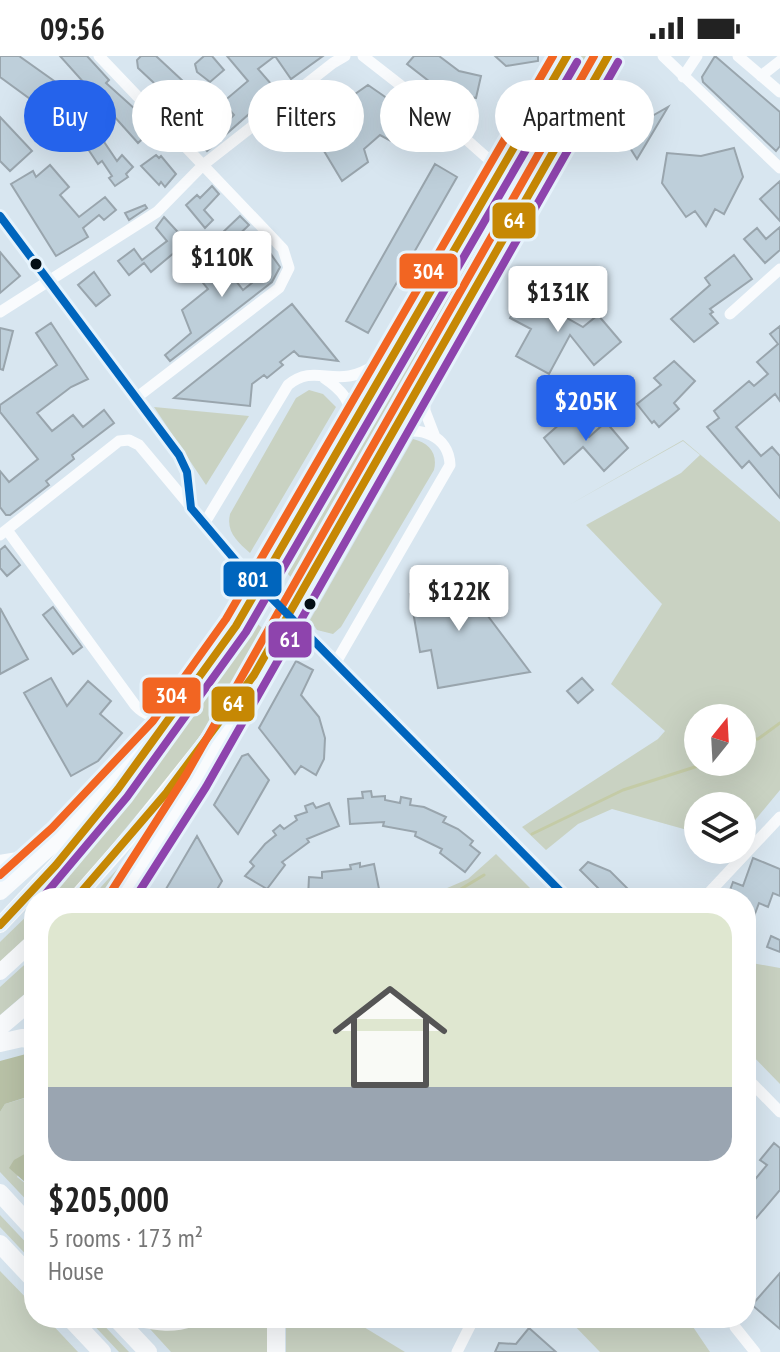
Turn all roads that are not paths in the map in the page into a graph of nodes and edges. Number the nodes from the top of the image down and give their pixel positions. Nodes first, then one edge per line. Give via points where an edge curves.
1 (99, 56) edge
2 (345, 56) edge
3 (363, 56) edge
4 (567, 56) edge
5 (608, 56) edge
6 (663, 56) edge
7 (697, 56) edge
8 (738, 56) edge
9 (780, 61) edge
10 (761, 76) junction
11 (683, 77) junction
12 (780, 92) edge
13 (506, 164) junction
14 (203, 165) junction
15 (780, 168) edge
16 (0, 216) edge
17 (780, 269) edge
18 (46, 281) junction
19 (734, 309) dead end
20 (0, 312) edge
21 (394, 354) junction
22 (320, 375) junction
23 (424, 382) junction
24 (136, 398) junction
25 (352, 425) junction
26 (394, 435) junction
27 (435, 437) junction
28 (191, 508) junction
29 (204, 524) junction
30 (3, 532) edge
31 (335, 664) junction
32 (254, 675) junction
33 (166, 723) junction
34 (780, 817) edge
35 (60, 837) junction
36 (0, 864) edge
37 (140, 871) junction
38 (35, 888) edge
39 (85, 888) edge
40 (128, 888) edge
41 (134, 888) edge
42 (557, 888) edge
43 (713, 888) edge
44 (0, 891) edge
45 (24, 899) edge
46 (0, 925) edge
47 (24, 950) edge
48 (0, 972) edge
49 (24, 1007) edge
50 (0, 1027) edge
51 (24, 1038) edge
52 (0, 1043) edge
53 (756, 1086) edge
54 (778, 1107) edge
55 (0, 1193) edge
56 (24, 1219) edge
57 (0, 1244) edge
58 (24, 1269) edge
59 (79, 1328) edge
60 (125, 1328) edge
61 (276, 1328) edge
62 (469, 1328) edge
63 (736, 1328) edge
64 (102, 1352) edge
65 (148, 1352) edge
66 (276, 1352) edge
67 (457, 1352) edge
68 (755, 1352) edge

1 - 14 street
2 - 14 street
3 - 13 street via 486,157
4 - 13 main road
5 - 23 main road
6 - 11 street
7 - 11 street
8 - 10 street
9 - 10 street
10 - 12 street
11 - 15 street
13 - 21 main road
14 - 18 street via 157,212
14 - 24 street via 283,249 289,268 279,288
16 - 18 street
17 - 19 street
18 - 20 street
18 - 24 street
21 - 22 street via 350,376
21 - 25 main road
22 - 25 street via 348,400
22 - 29 street via 300,376 288,385
23 - 26 main road
23 - 27 street via 425,411
24 - 28 street via 179,455 187,472
25 - 33 main road via 236,626
26 - 27 street via 413,430
26 - 32 main road
27 - 31 street via 447,449 448,471
28 - 29 street
28 - 30 street via 139,445 119,441
29 - 31 street
30 - 33 street via 135,705
31 - 42 street
32 - 37 main road
32 - 39 main road via 167,792
33 - 35 main road
33 - 38 main road
34 - 43 street
35 - 36 main road via 17,861
35 - 44 main road
37 - 40 main road
37 - 41 main road
45 - 46 main road
47 - 48 main road
49 - 50 main road
51 - 52 main road
53 - 54 street
55 - 56 main road
57 - 58 main road
59 - 64 main road
60 - 65 main road
61 - 66 main road
62 - 67 street
63 - 68 street

